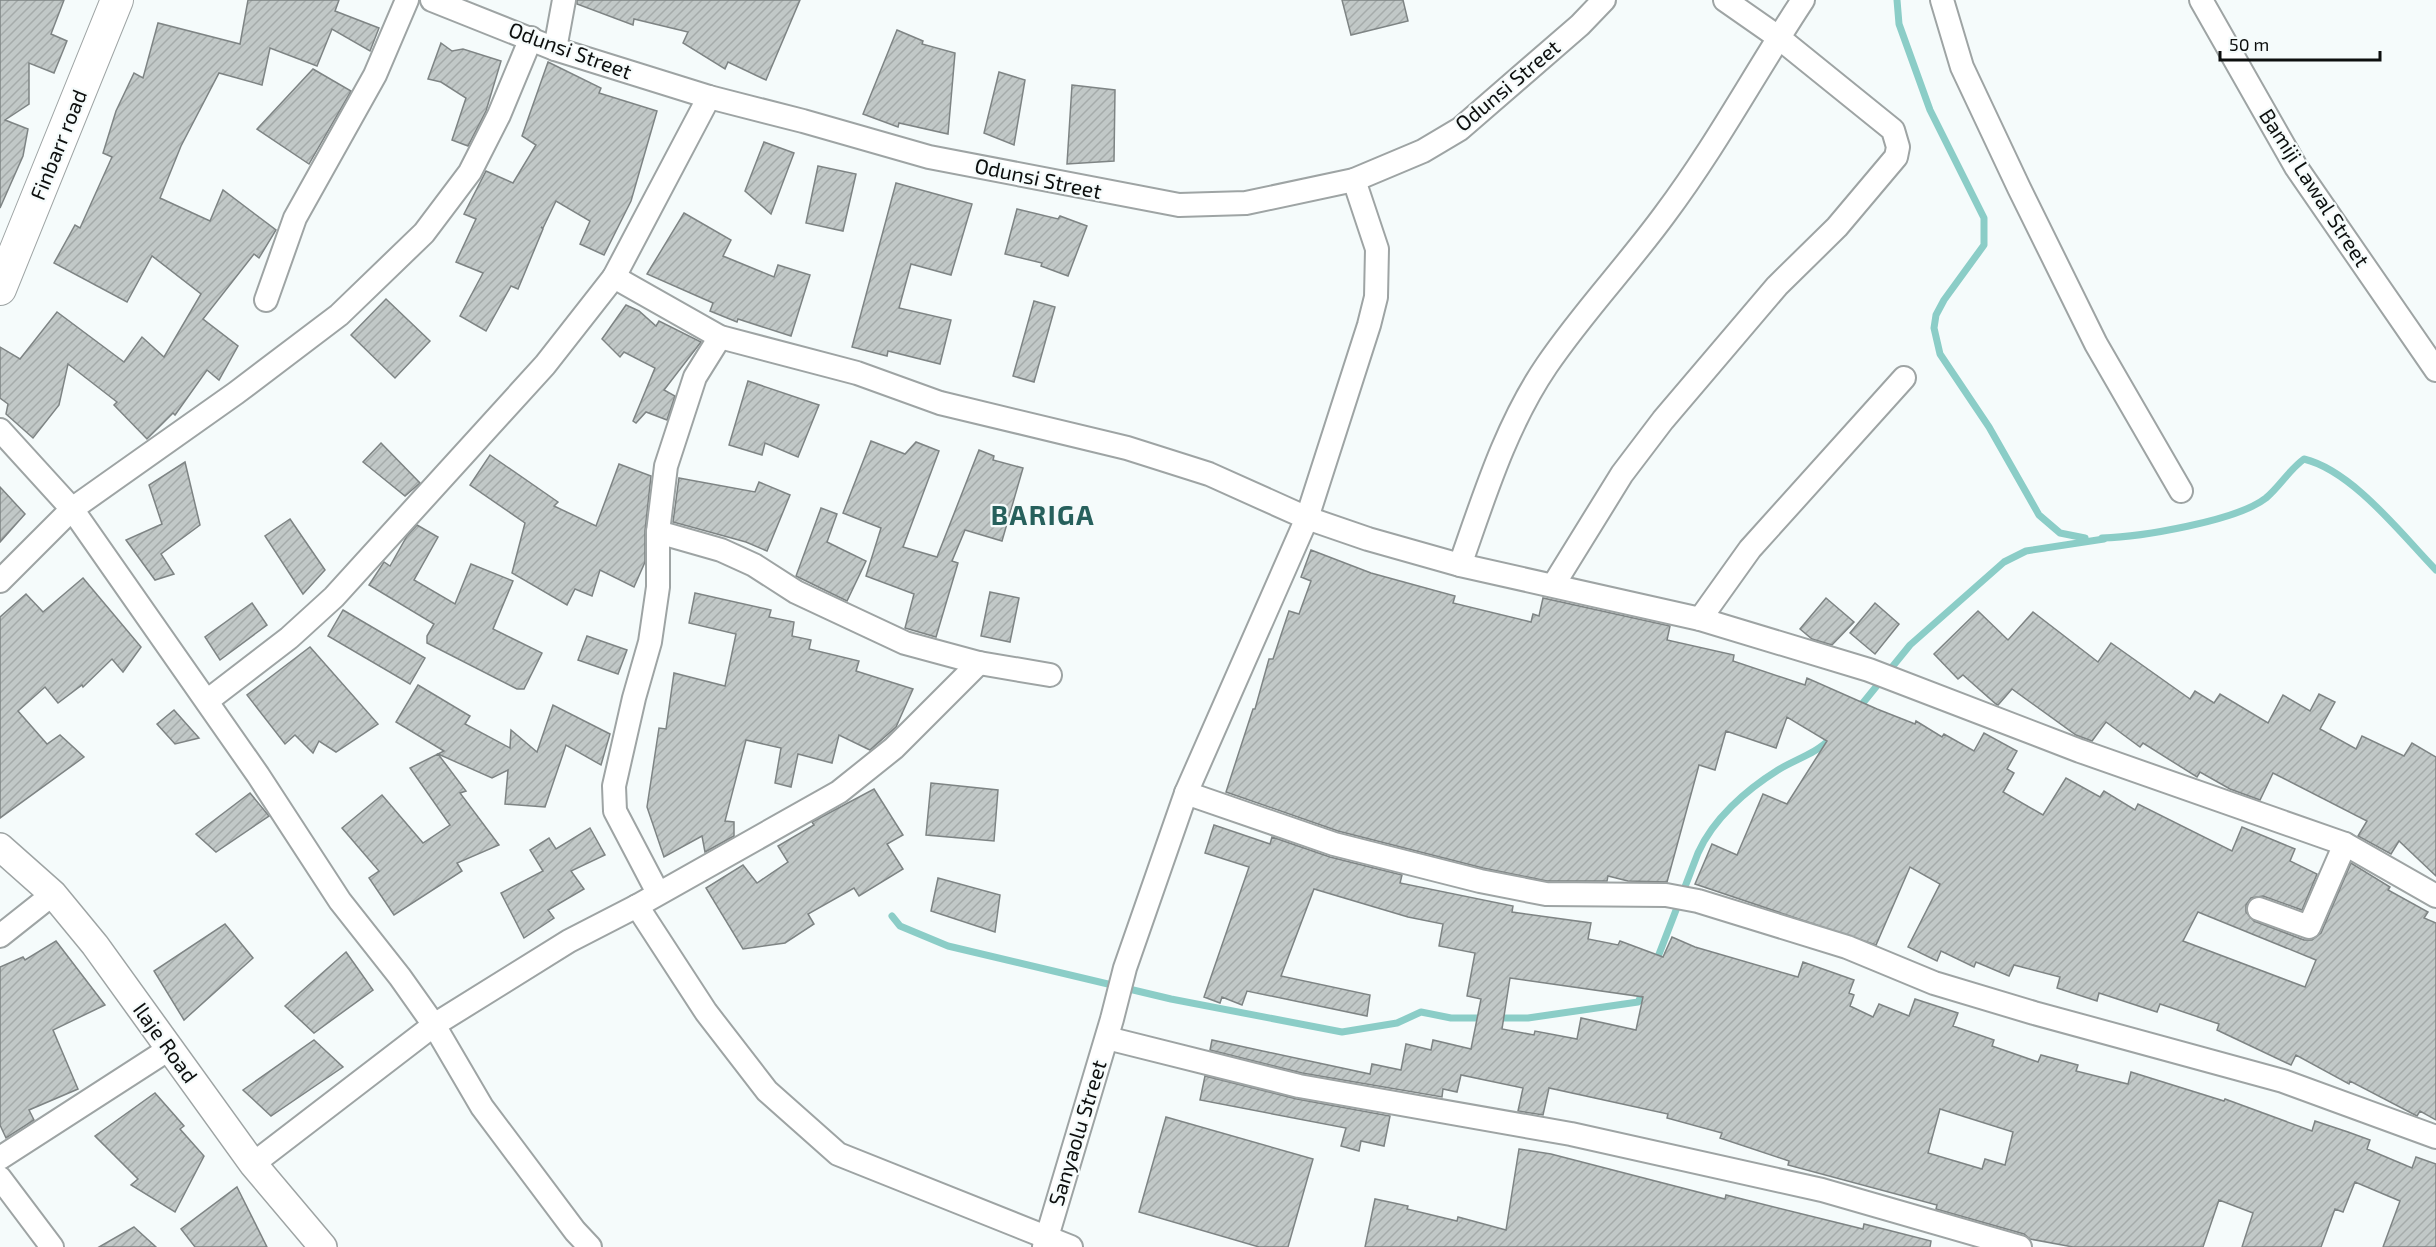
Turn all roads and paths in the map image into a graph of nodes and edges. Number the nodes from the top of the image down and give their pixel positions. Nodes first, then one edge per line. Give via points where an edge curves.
1 (95, 0) edge
2 (117, 0) edge
3 (407, 0) edge
4 (432, 0) edge
5 (564, 0) edge
6 (1604, 0) edge
7 (1725, 0) edge
8 (1803, 0) edge
9 (1942, 0) edge
10 (2201, 0) edge
11 (1778, 37) junction
12 (531, 38) junction
13 (555, 49) junction
14 (709, 98) junction
15 (1354, 180) junction
16 (0, 241) edge
17 (614, 277) junction
18 (0, 289) edge
19 (266, 300) dead end
20 (720, 337) junction
21 (2436, 370) edge
22 (1904, 378) dead end
23 (0, 430) edge
24 (2181, 491) dead end
25 (72, 509) junction
26 (1307, 518) junction
27 (658, 532) junction
28 (1460, 565) junction
29 (0, 581) edge
30 (1554, 584) junction
31 (1700, 619) junction
32 (979, 663) junction
33 (1050, 675) dead end
34 (207, 701) junction
35 (1186, 793) junction
36 (2345, 844) junction
37 (0, 847) edge
38 (658, 893) junction
39 (52, 894) junction
40 (2436, 896) edge
41 (637, 906) junction
42 (2259, 909) dead end
43 (0, 936) edge
44 (434, 1025) junction
45 (1110, 1029) junction
46 (169, 1049) junction
47 (2436, 1137) edge
48 (0, 1158) edge
49 (253, 1164) junction
50 (0, 1178) edge
51 (1045, 1243) edge
52 (52, 1247) edge
53 (324, 1247) edge
54 (590, 1247) edge
55 (1071, 1247) edge
56 (2020, 1247) edge

1 - 16 main road, Finbarr road
2 - 18 main road, Finbarr road
3 - 19 street via 375,75 295,218
4 - 12 street, Odunsi Street
5 - 13 street
6 - 15 street, Odunsi Street via 1460,129 1423,151
7 - 11 street
8 - 11 street
9 - 24 street via 1962,67 2019,188 2096,344
10 - 21 street, Bamiji Lawal Street via 2296,167
11 - 28 street via 1713,146 1546,366 1510,430
11 - 30 street via 1893,130 1898,147 1896,157 1837,227 1777,286 1663,420 1622,474
12 - 13 street, Odunsi Street
12 - 25 street via 500,115 470,172 424,232 339,315
13 - 14 street, Odunsi Street
14 - 15 street, Odunsi Street via 929,157 1179,205 1246,203
14 - 17 street
15 - 26 street, Sanyaolu Street via 1377,249 1376,297
17 - 20 street
17 - 34 street via 503,413 334,597 289,638
20 - 26 street via 857,373 940,403 1137,451 1209,474
20 - 27 street via 695,377 681,417 666,466
22 - 31 street via 1750,549
23 - 25 street
25 - 29 street
25 - 34 street
26 - 28 street
26 - 35 street, Sanyaolu Street
27 - 32 street via 722,550 841,615 905,643
27 - 38 street via 658,587 650,642 614,786 615,811
28 - 30 street
30 - 31 street
31 - 36 street via 1869,670 2080,751
32 - 33 street
32 - 38 street via 894,748 839,792
34 - 44 street via 340,901
35 - 45 street, Sanyaolu Street via 1125,968
35 - 47 street via 1334,844 1491,883 1546,894 1666,895 1698,901 1847,947 1956,990 2283,1081
36 - 40 street
36 - 42 street via 2309,927
37 - 39 street, Ilaje Road
38 - 41 street
39 - 43 street
39 - 46 street, Ilaje Road via 95,945
41 - 44 street via 569,941
41 - 51 street via 706,1012 767,1091 838,1154
44 - 49 street
44 - 54 street via 482,1107
45 - 51 street, Sanyaolu Street
45 - 56 street via 1299,1086 1572,1134 1822,1190
46 - 48 street
46 - 49 street, Ilaje Road
49 - 53 street, Ilaje Road
50 - 52 street
51 - 55 street

